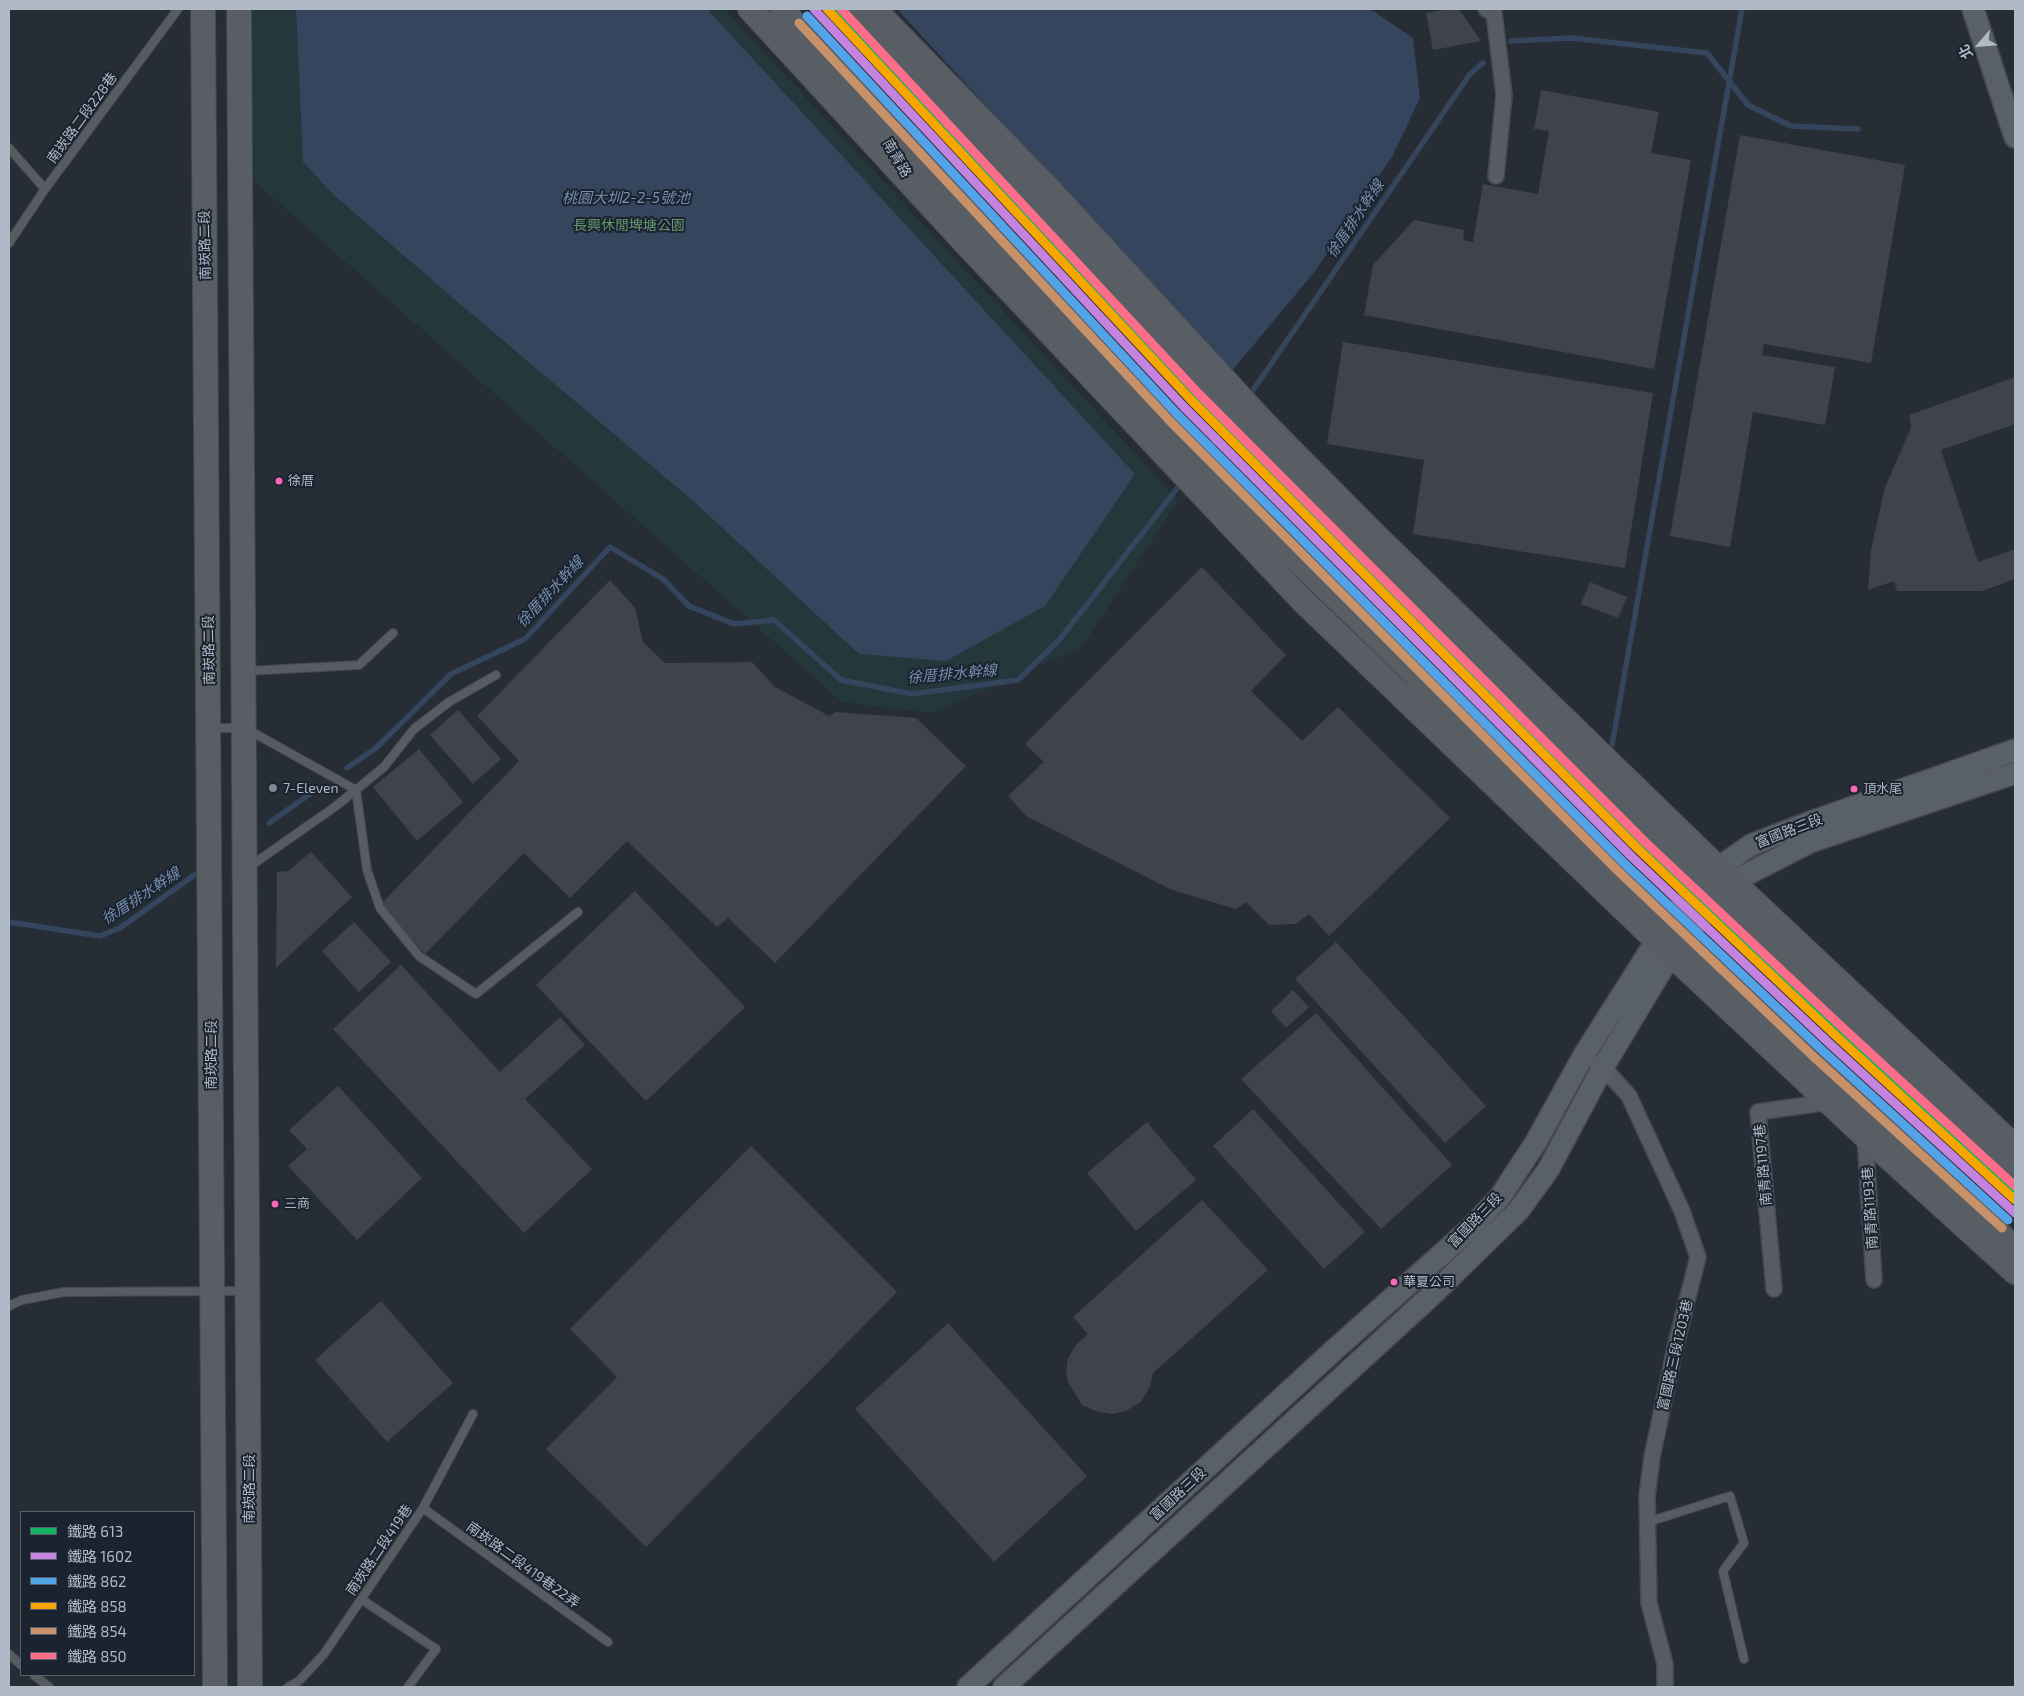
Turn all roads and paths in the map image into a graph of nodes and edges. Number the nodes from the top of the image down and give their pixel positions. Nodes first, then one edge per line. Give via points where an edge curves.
1 (178, 9) edge
2 (203, 9) edge
3 (239, 9) edge
4 (750, 9) edge
5 (782, 9) edge
6 (850, 9) edge
7 (874, 9) edge
8 (1486, 9) edge
9 (1973, 9) edge
10 (865, 101) junction
11 (938, 105) junction
12 (2015, 137) edge
13 (1001, 140) junction
14 (9, 148) edge
15 (1496, 176) dead end
16 (915, 188) junction
17 (45, 189) junction
18 (9, 243) edge
19 (1319, 479) junction
20 (1371, 562) junction
21 (393, 632) dead end
22 (244, 671) junction
23 (496, 675) dead end
24 (210, 728) junction
25 (245, 728) junction
26 (2015, 750) edge
27 (2015, 774) edge
28 (356, 790) junction
29 (1526, 815) junction
30 (1612, 867) junction
31 (245, 869) junction
32 (1718, 882) junction
33 (578, 912) dead end
34 (1677, 928) junction
35 (1664, 947) junction
36 (1584, 1055) junction
37 (1603, 1067) junction
38 (1829, 1102) junction
39 (1865, 1136) junction
40 (2015, 1147) edge
41 (2015, 1176) edge
42 (2015, 1249) edge
43 (2015, 1272) edge
44 (1874, 1280) dead end
45 (1774, 1289) dead end
46 (247, 1290) junction
47 (212, 1291) junction
48 (9, 1306) edge
49 (1332, 1352) junction
50 (1351, 1368) junction
51 (472, 1414) dead end
52 (422, 1508) junction
53 (1648, 1522) junction
54 (361, 1599) junction
55 (1022, 1638) junction
56 (608, 1642) dead end
57 (9, 1654) edge
58 (1039, 1657) junction
59 (1744, 1659) dead end
60 (20, 1663) edge
61 (35, 1676) edge
62 (50, 1687) edge
63 (215, 1687) edge
64 (250, 1687) edge
65 (288, 1687) edge
66 (408, 1687) edge
67 (968, 1687) edge
68 (1004, 1687) edge
69 (1664, 1687) edge

1 - 17 lane, 南崁路二段228巷
2 - 24 main road, 南崁路二段
3 - 22 main road, 南崁路二段
4 - 16 main road
5 - 10 main road, 南青路
6 - 11 main road
7 - 13 main road
8 - 15 street via 1494,13 1504,95
9 - 12 street
10 - 16 main road, 南青路
10 - 30 main road, 南青路 via 1266,529
11 - 13 main road
11 - 20 main road via 1302,496
13 - 19 main road
14 - 17 lane
16 - 29 main road via 1302,600
17 - 18 lane, 南崁路二段228巷
19 - 20 main road
19 - 32 main road
20 - 32 main road
21 - 22 lane via 360,665
22 - 25 main road, 南崁路二段
23 - 28 lane via 448,702 414,729 384,767
24 - 25 lane
24 - 47 main road, 南崁路二段
25 - 28 lane
25 - 31 main road, 南崁路二段
26 - 32 street, 富國路三段 via 1751,845
27 - 32 street, 富國路三段 via 1810,842
28 - 31 lane
28 - 33 lane via 367,870 380,908 419,956 476,994
29 - 30 main road, 南青路
29 - 35 main road
30 - 34 main road, 南青路
31 - 46 main road, 南崁路二段
32 - 34 street, 富國路三段
32 - 40 main road
32 - 41 main road
34 - 35 street, 富國路三段
34 - 42 main road, 南青路
35 - 36 street, 富國路三段
35 - 37 street, 富國路三段
35 - 38 main road
36 - 37 street, 富國路三段1203巷
36 - 49 street, 富國路三段 via 1500,1197 1471,1228
37 - 50 street, 富國路三段 via 1548,1170 1519,1210
37 - 53 street, 富國路三段1203巷 via 1629,1096 1682,1211 1698,1257 1652,1457 1647,1496
38 - 39 main road
38 - 45 street, 南青路1197巷 via 1758,1112
39 - 43 main road
39 - 44 street, 南青路1193巷
46 - 47 lane
46 - 64 main road, 南崁路二段
47 - 48 lane via 64,1292 22,1300
47 - 63 main road, 南崁路二段
49 - 50 street
49 - 55 street, 富國路三段
50 - 58 street, 富國路三段
51 - 52 lane, 南崁路二段419巷
52 - 54 lane, 南崁路二段419巷
52 - 56 lane, 南崁路二段419巷22弄
53 - 59 lane via 1730,1496 1744,1544 1722,1571
53 - 69 street, 富國路三段1203巷 via 1649,1603 1665,1664
54 - 65 lane, 南崁路二段419巷 via 324,1654 299,1681
54 - 66 lane via 436,1649
55 - 58 street
55 - 67 street, 富國路三段
57 - 60 lane
58 - 68 street, 富國路三段
61 - 62 lane

